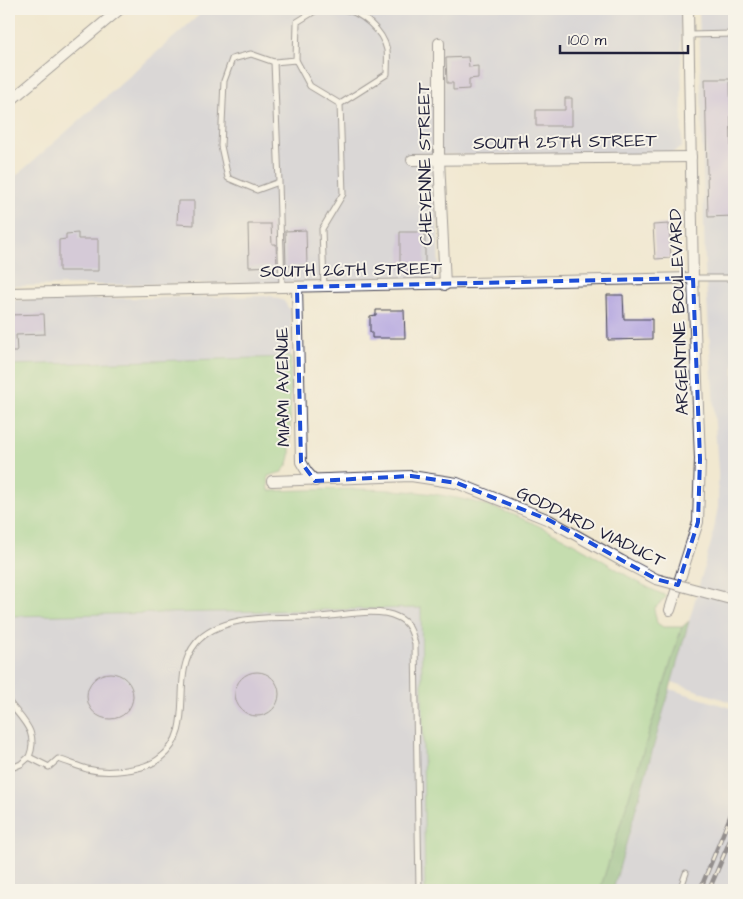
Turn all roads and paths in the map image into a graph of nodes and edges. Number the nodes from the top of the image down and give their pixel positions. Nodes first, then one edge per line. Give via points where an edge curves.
1 (120, 9) edge
2 (322, 9) edge
3 (342, 9) edge
4 (688, 9) edge
5 (734, 34) edge
6 (688, 35) junction
7 (439, 43) dead end
8 (296, 60) junction
9 (274, 62) junction
10 (9, 102) edge
11 (340, 104) junction
12 (691, 157) junction
13 (439, 159) junction
14 (412, 160) dead end
15 (279, 182) junction
16 (693, 278) junction
17 (734, 278) edge
18 (445, 285) junction
19 (282, 287) junction
20 (297, 287) junction
21 (324, 287) junction
22 (9, 293) edge
23 (272, 481) dead end
24 (315, 481) junction
25 (734, 600) edge
26 (670, 610) dead end
27 (9, 702) edge
28 (29, 757) junction
29 (9, 769) edge
30 (686, 873) dead end
31 (419, 890) edge
32 (680, 890) edge

1 - 10 street
2 - 8 lane via 297,22
3 - 11 lane via 352,10 375,26 387,49 387,74
4 - 6 street, ARGENTINE BOULEVARD
5 - 6 lane
6 - 12 street, ARGENTINE BOULEVARD
7 - 13 street, CHEYENNE STREET
8 - 9 lane
8 - 11 lane via 310,86
9 - 15 lane
9 - 15 lane via 250,54 232,59 224,80 221,146 228,178 257,190
11 - 21 lane via 343,194 322,229
12 - 13 street, SOUTH 25TH STREET
12 - 16 street, ARGENTINE BOULEVARD
13 - 14 street, SOUTH 25TH STREET
13 - 18 street, CHEYENNE STREET
15 - 19 lane
16 - 17 lane
16 - 18 street, SOUTH 26TH STREET
16 - 26 street, ARGENTINE BOULEVARD via 700,459 698,522
18 - 21 street, SOUTH 26TH STREET
19 - 20 street, SOUTH 26TH STREET
19 - 22 street, SOUTH 26TH STREET
20 - 21 street, SOUTH 26TH STREET
20 - 24 street, MIAMI AVENUE via 300,462
23 - 24 street, GODDARD VIADUCT
24 - 25 street, GODDARD VIADUCT, bridge via 412,476 457,483 549,520 656,579
27 - 28 lane via 32,734
28 - 29 lane
28 - 31 lane via 49,767 58,759 99,771 149,765 172,747 181,719 184,670 189,654 209,633 223,625 255,618 370,612 390,614 410,628 415,644
30 - 32 lane

